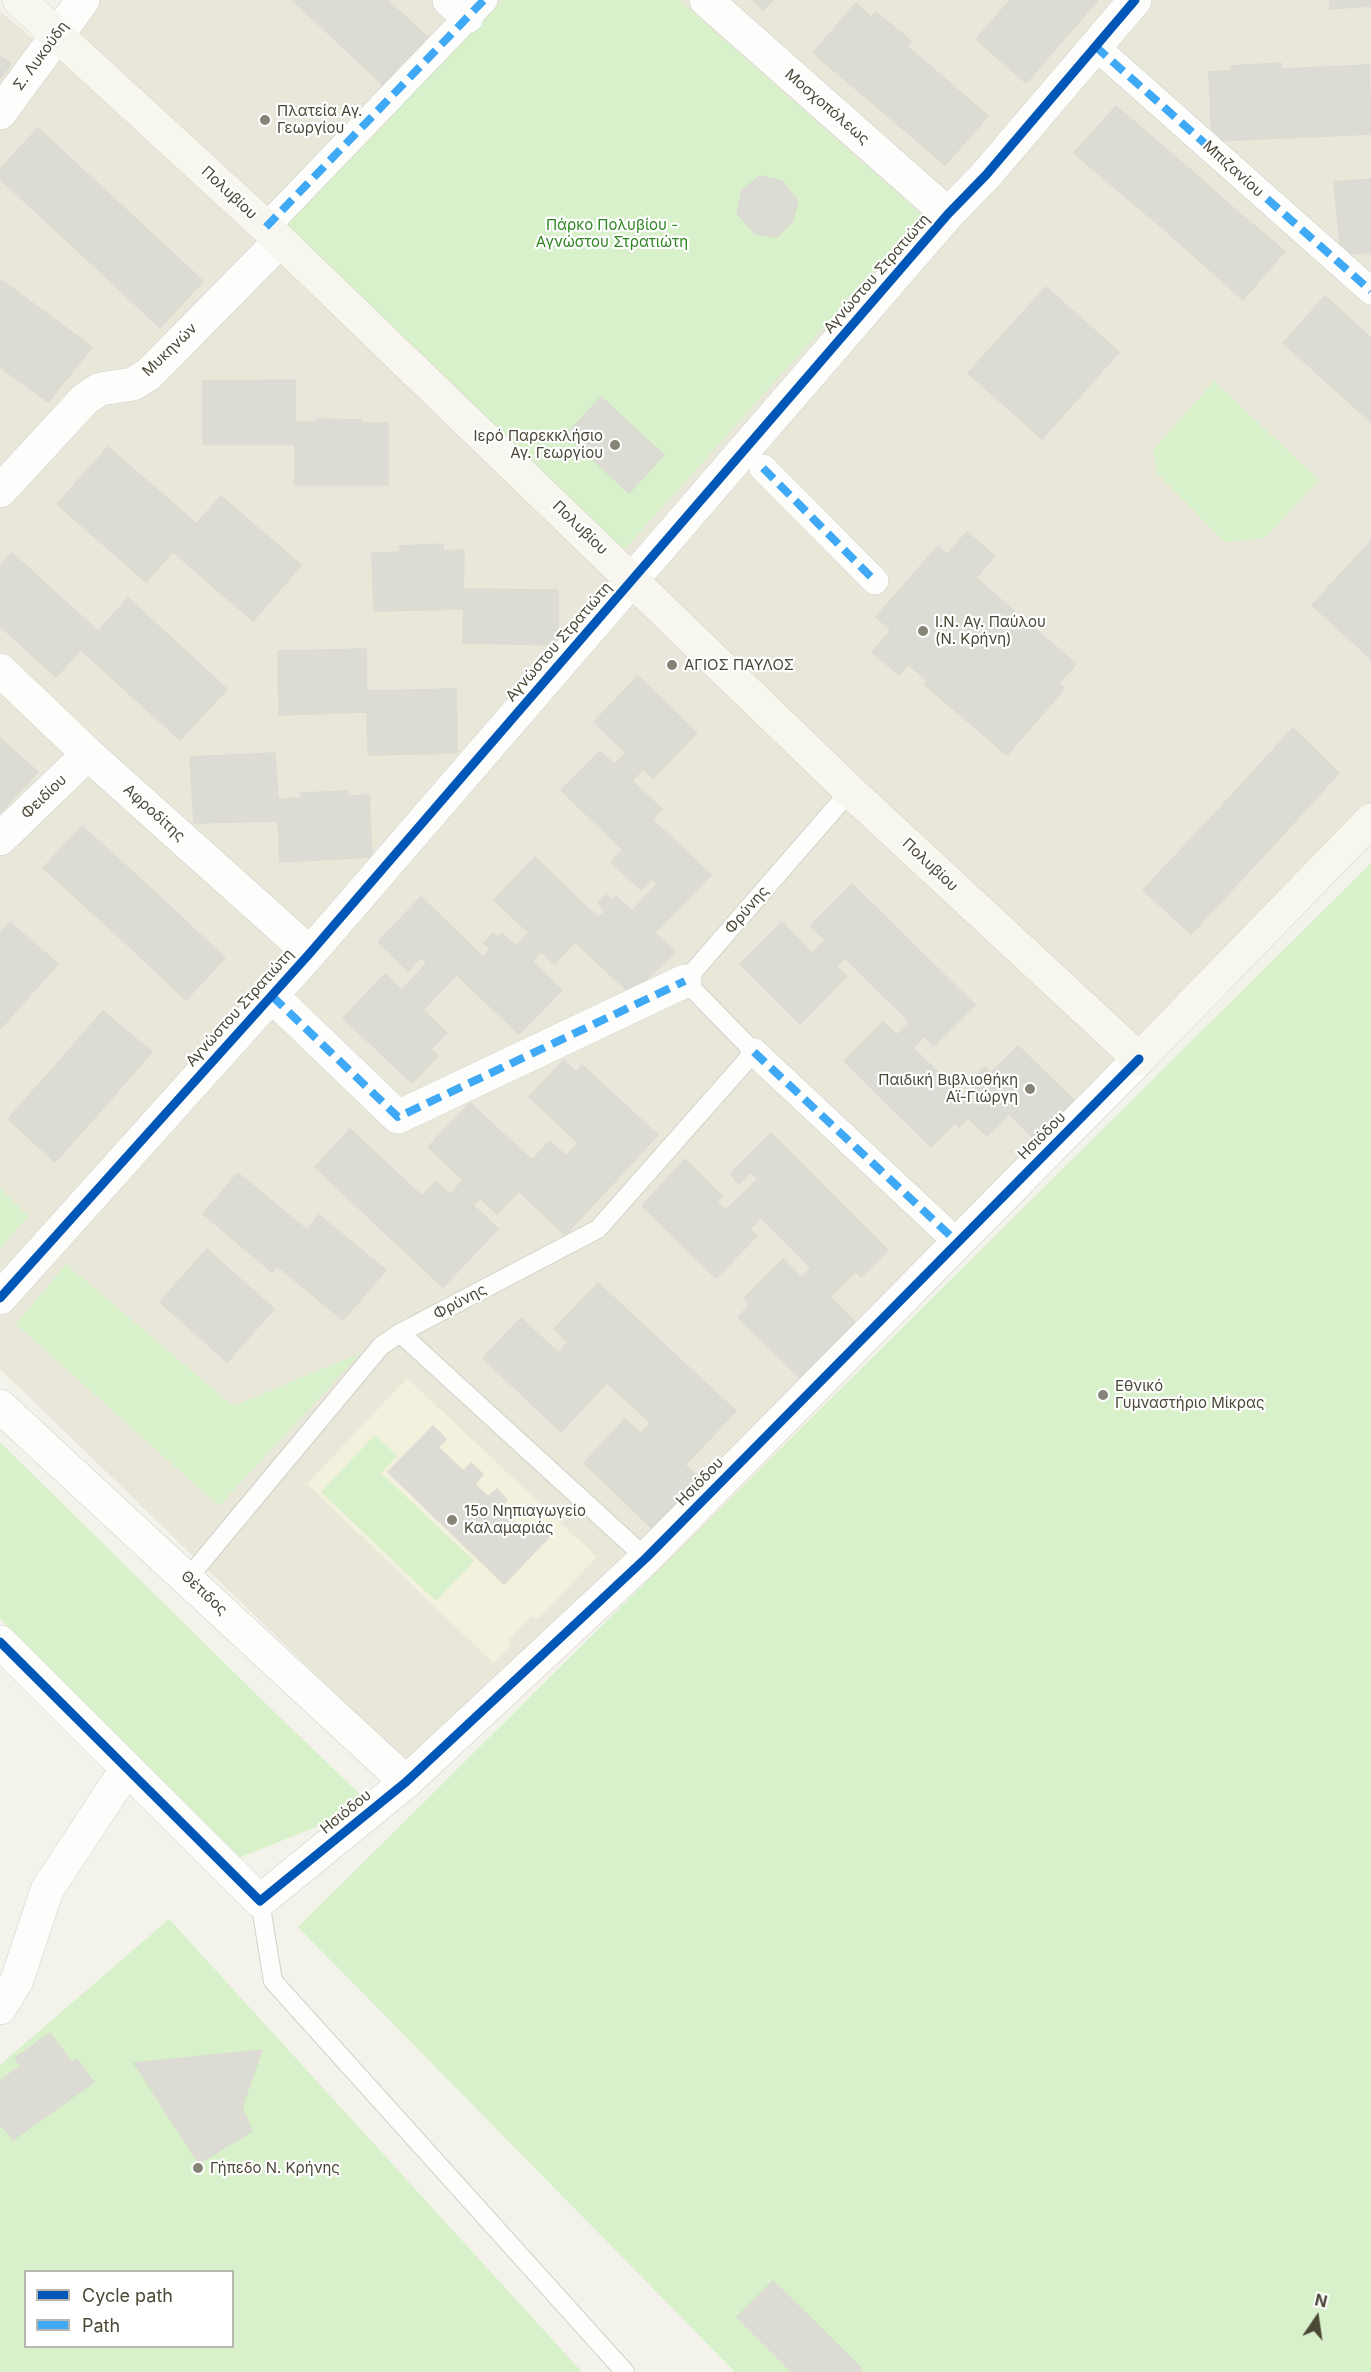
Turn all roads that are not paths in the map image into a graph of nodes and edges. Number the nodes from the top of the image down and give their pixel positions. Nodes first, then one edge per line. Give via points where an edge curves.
1 (19, 0) edge
2 (84, 0) edge
3 (706, 0) edge
4 (1135, 0) edge
5 (467, 6) edge
6 (56, 34) junction
7 (1095, 46) junction
8 (0, 113) edge
9 (948, 214) junction
10 (273, 234) junction
11 (1371, 291) edge
12 (763, 468) dead end
13 (0, 491) edge
14 (633, 579) junction
15 (875, 581) dead end
16 (0, 670) edge
17 (88, 754) junction
18 (850, 791) junction
19 (1371, 820) edge
20 (0, 839) edge
21 (310, 953) junction
22 (685, 981) junction
23 (272, 996) junction
24 (754, 1052) junction
25 (1139, 1059) junction
26 (957, 1242) junction
27 (0, 1298) edge
28 (400, 1333) junction
29 (0, 1406) edge
30 (646, 1558) junction
31 (188, 1578) junction
32 (0, 1642) edge
33 (127, 1768) junction
34 (406, 1782) junction
35 (260, 1901) junction
36 (0, 2008) edge
37 (625, 2372) edge

1 - 6 main road, Πολυβίου
2 - 6 street, Σ. Λυκούδη
3 - 9 street, Μοσχοπόλεως
4 - 7 street, Αγνώστου Στρατιώτη
5 - 10 street
6 - 8 street, Σ. Λυκούδη
6 - 10 main road, Πολυβίου
7 - 9 street, Αγνώστου Στρατιώτη
7 - 11 street, Μπιζανίου
9 - 14 street, Αγνώστου Στρατιώτη
10 - 13 street, Μυκηνών via 148,374 133,384 100,389 85,399
10 - 14 main road, Πολυβίου
12 - 15 street
14 - 18 main road, Πολυβίου
14 - 21 street, Αγνώστου Στρατιώτη
16 - 17 street, Αφροδίτης
17 - 20 street, Φειδίου
17 - 21 street, Αφροδίτης
18 - 22 lane, Φρύνης
18 - 25 main road, Πολυβίου
19 - 25 main road, Ησιόδου
21 - 23 street, Αγνώστου Στρατιώτη
22 - 23 street via 398,1117
22 - 24 lane
23 - 27 street, Αγνώστου Στρατιώτη
24 - 26 street
24 - 28 lane, Φρύνης via 598,1229
25 - 26 street, Ησιόδου
26 - 30 street, Ησιόδου
28 - 30 lane
28 - 31 lane, Φρύνης via 381,1346
29 - 31 street, Θέτιδος
30 - 34 street, Ησιόδου
31 - 34 street, Θέτιδος
32 - 33 street
33 - 35 street
33 - 36 street via 47,1890 17,1980
34 - 35 street, Ησιόδου
35 - 37 lane via 273,1981

